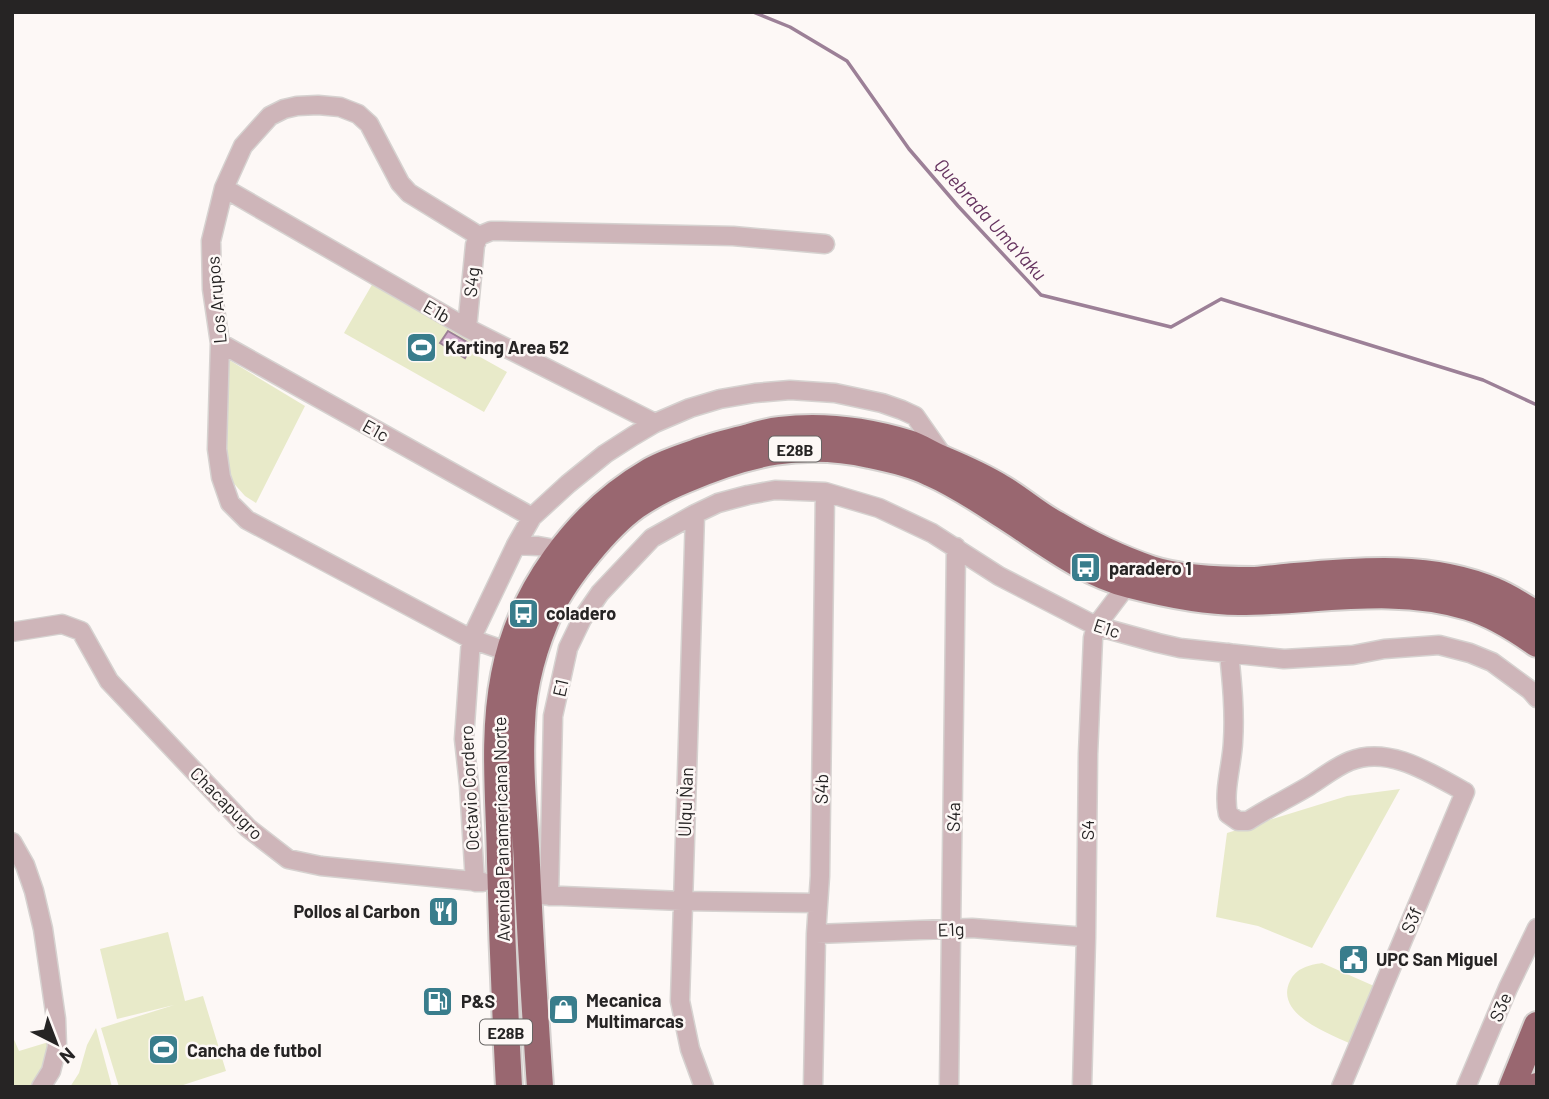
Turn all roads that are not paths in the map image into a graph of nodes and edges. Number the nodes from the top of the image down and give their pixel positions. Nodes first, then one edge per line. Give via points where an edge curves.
1 (224, 188) junction
2 (479, 236) junction
3 (825, 244) dead end
4 (467, 328) junction
5 (220, 344) junction
6 (655, 423) junction
7 (947, 461) junction
8 (825, 492) junction
9 (695, 514) junction
10 (531, 517) junction
11 (516, 545) junction
12 (956, 547) junction
13 (560, 550) junction
14 (1128, 584) junction
15 (1537, 615) edge
16 (1096, 626) junction
17 (12, 632) edge
18 (471, 639) junction
19 (1537, 644) edge
20 (509, 652) junction
21 (1228, 653) junction
22 (1537, 698) edge
23 (12, 842) edge
24 (488, 882) junction
25 (538, 895) junction
26 (682, 901) junction
27 (817, 903) junction
28 (1537, 928) edge
29 (952, 929) junction
30 (816, 934) junction
31 (1086, 937) junction
32 (1537, 1026) edge
33 (41, 1087) edge
34 (509, 1087) edge
35 (540, 1087) edge
36 (704, 1087) edge
37 (813, 1087) edge
38 (949, 1087) edge
39 (1082, 1087) edge
40 (1341, 1087) edge
41 (1466, 1087) edge
42 (1512, 1087) edge

1 - 2 street, Los Arupos via 243,146 270,116 297,106 340,107 369,124 409,193
1 - 4 street, E1b
1 - 5 street, Los Arupos via 211,241
2 - 3 street via 491,231 733,236
2 - 4 street, S4g
4 - 6 street, E1b
5 - 10 street, E1c
5 - 18 street, Los Arupos via 217,449 220,477 230,503 247,520
6 - 7 street, Octavio Cordero via 690,408 755,393 835,393 882,402 915,416
6 - 10 street, Octavio Cordero via 605,454
7 - 13 highway, Avenida Panamericana Norte / E28B via 910,444 872,435 828,428 778,430 708,447 652,470 599,508
7 - 15 highway, Avenida Panamericana Norte / E28B via 1001,487 1100,548 1167,573 1258,580 1357,572 1427,573 1484,587
8 - 9 street, E1c via 775,490 718,503
8 - 12 street, E1c via 902,518
8 - 27 street, S4b
9 - 25 street, E1 via 652,538 618,573 582,619 568,648 553,716
9 - 26 street, Ulqu Ñan
10 - 11 street, Octavio Cordero
11 - 13 street
11 - 18 street, Octavio Cordero
12 - 16 street, E1c via 999,576
12 - 29 street, S4a
13 - 20 highway, Avenida Panamericana Norte / E28B via 523,613
14 - 16 street
14 - 19 highway, Avenida Panamericana Norte / E28B via 1235,602 1393,595 1430,599 1481,612
14 - 25 highway, Avenida Panamericana Norte / E28B via 1070,559 930,472 866,454 812,449 767,452 667,487 633,508 599,540 562,589 540,639 528,677 522,721 522,776
16 - 21 street, E1c via 1180,648
16 - 31 street, S4 via 1088,754
17 - 24 street, Chacapugro via 62,624 81,631 109,681 248,828 288,859
18 - 20 street, Los Arupos
18 - 24 street, Octavio Cordero via 464,739
20 - 24 highway, Avenida Panamericana Norte / E28B via 497,737
21 - 22 street, E1c via 1284,659 1439,645 1492,662
21 - 40 street, S3f via 1234,740 1226,803 1228,814 1238,821 1248,821 1349,761 1367,756 1388,757 1423,769 1465,792
23 - 33 street via 34,891 55,1019 57,1047
24 - 34 highway, Avenida Panamericana Norte / E28B via 503,978
25 - 26 street
25 - 35 highway, Avenida Panamericana Norte / E28B
26 - 27 street
26 - 36 street, Ulqu Ñan via 680,1001
27 - 30 street, S4b
28 - 41 street, S3e
29 - 30 street, E1g
29 - 31 street, E1g
29 - 38 street, S4a
30 - 37 street, S4b
31 - 39 street, S4
32 - 42 highway

